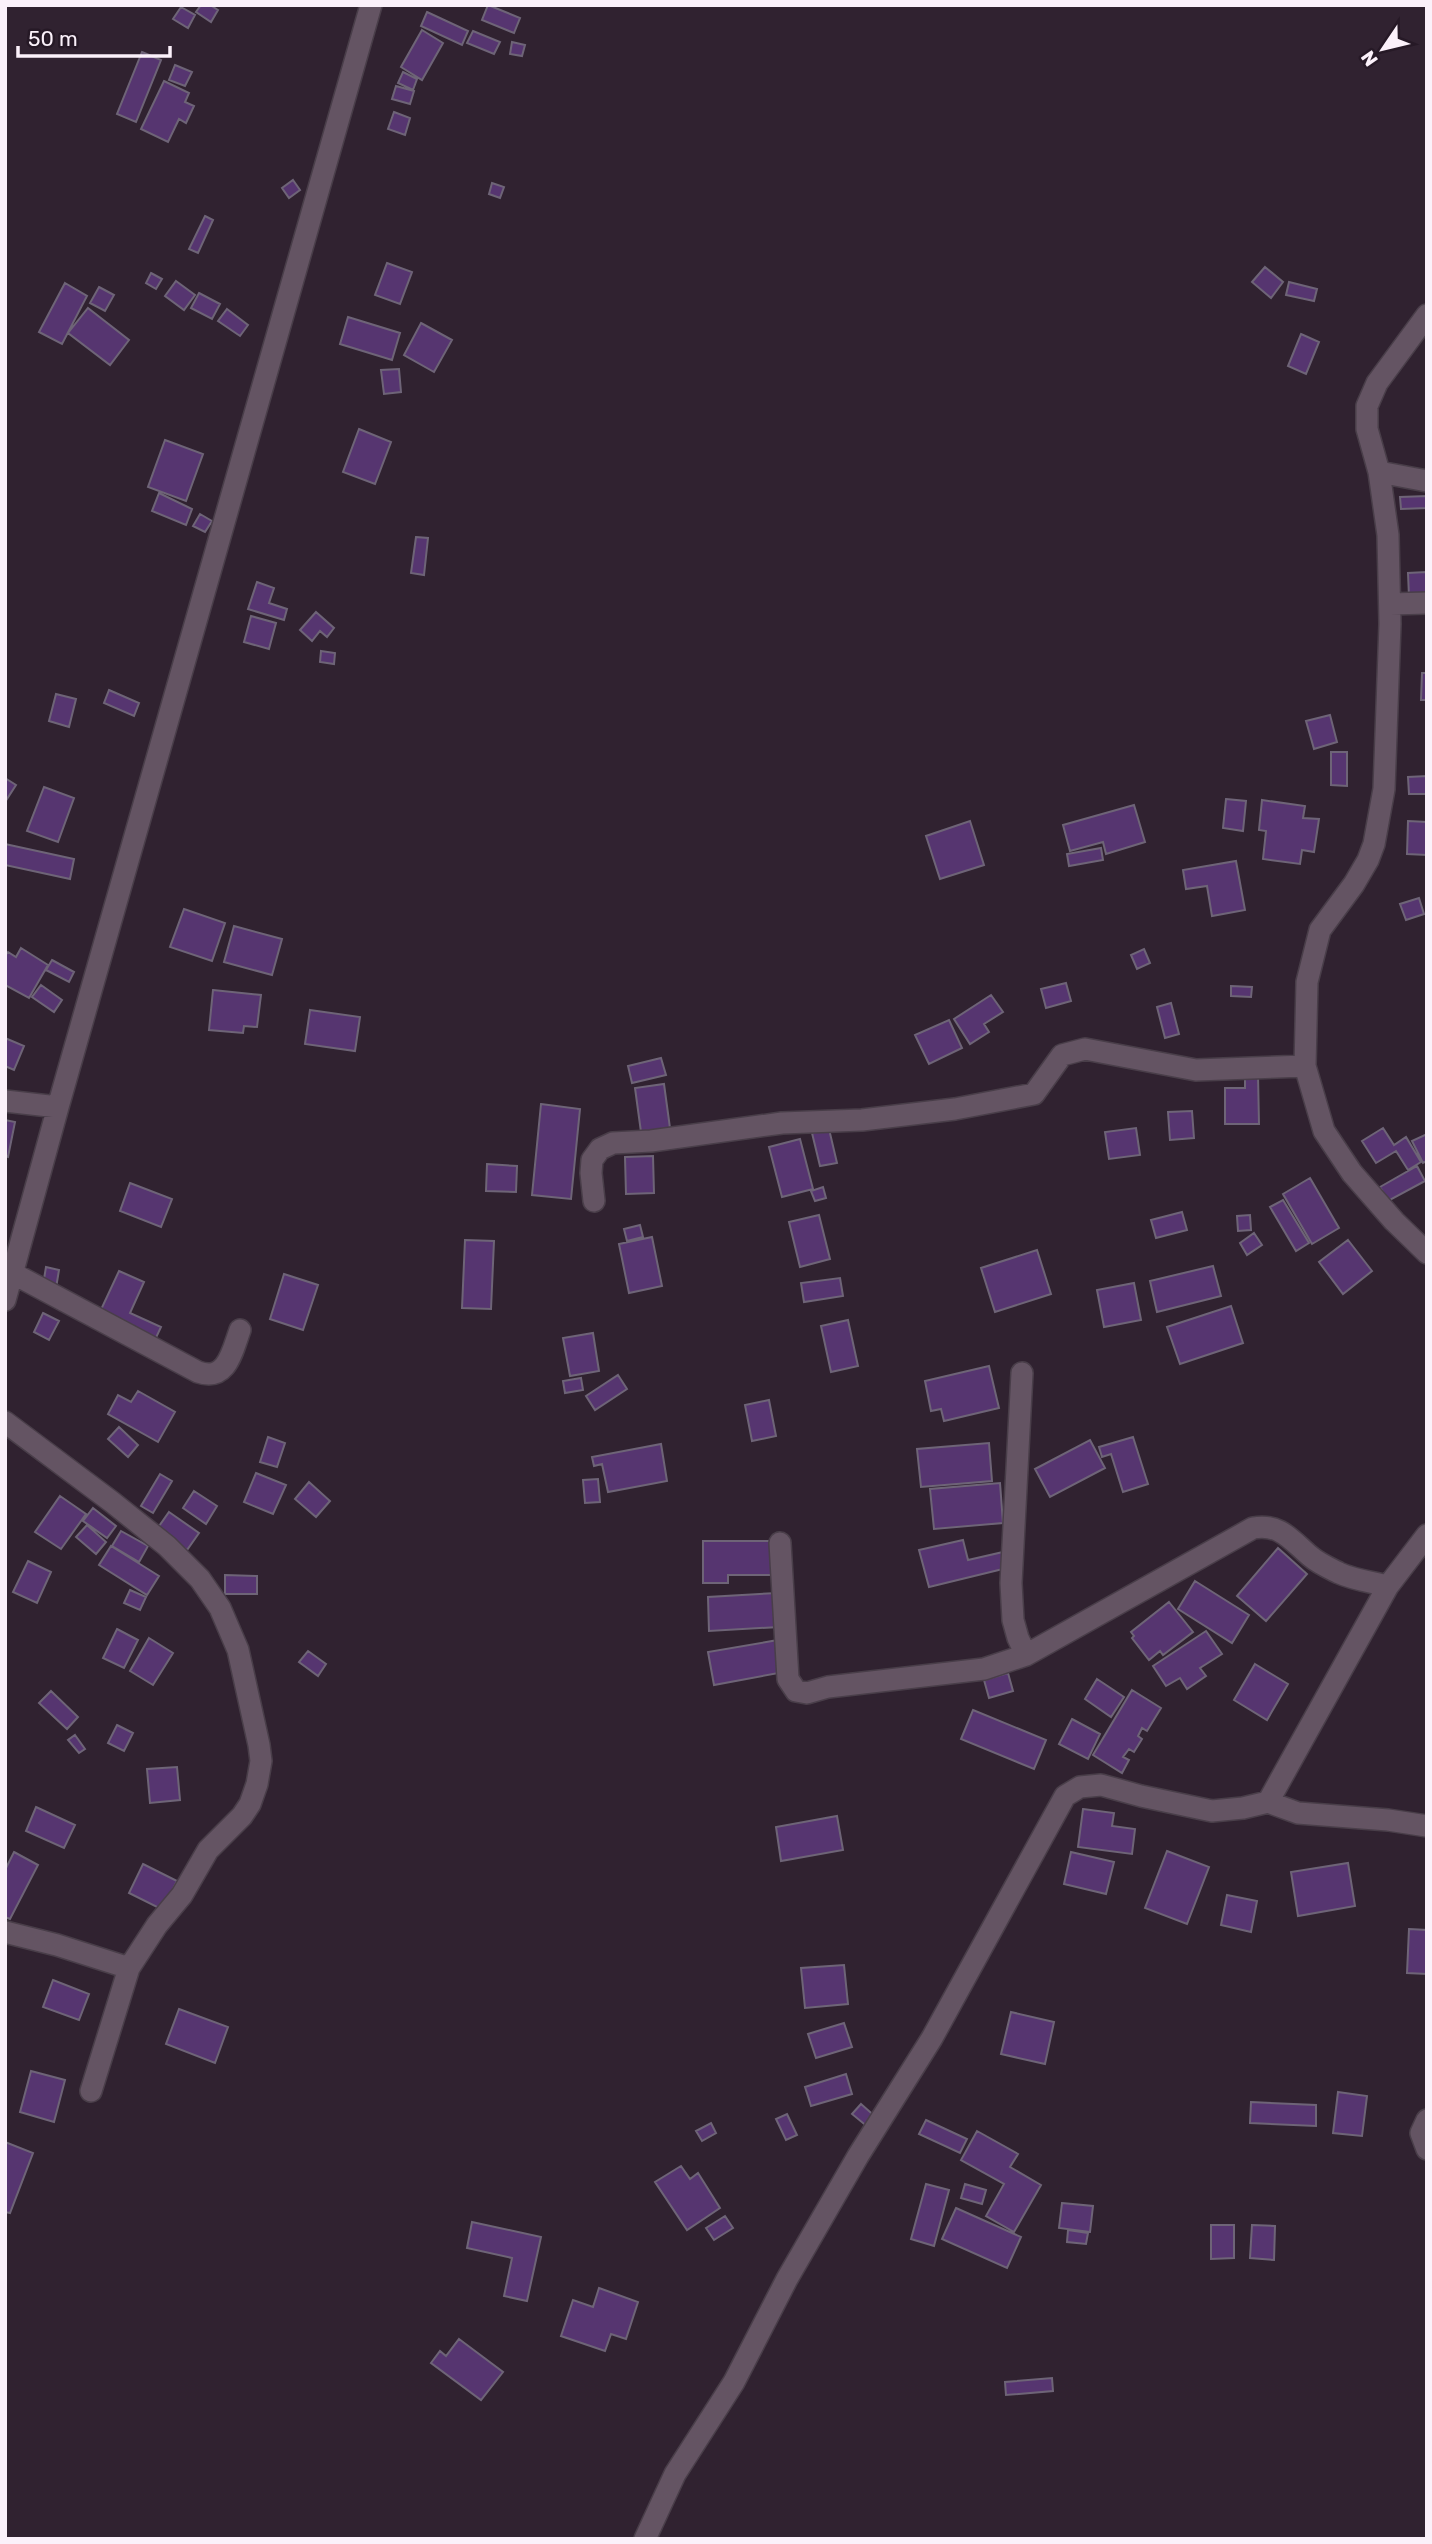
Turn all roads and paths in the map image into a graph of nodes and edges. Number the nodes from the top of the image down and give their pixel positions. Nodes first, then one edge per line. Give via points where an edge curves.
1 (372, 5) edge
2 (1427, 315) edge
3 (1380, 472) junction
4 (1427, 481) edge
5 (1427, 603) edge
6 (1390, 604) junction
7 (1305, 1066) junction
8 (5, 1101) edge
9 (58, 1107) junction
10 (594, 1201) dead end
11 (1427, 1253) edge
12 (14, 1274) junction
13 (5, 1300) edge
14 (240, 1330) dead end
15 (1022, 1373) dead end
16 (5, 1422) edge
17 (1427, 1535) edge
18 (780, 1543) dead end
19 (1388, 1586) junction
20 (1027, 1655) junction
21 (1268, 1802) junction
22 (1427, 1826) edge
23 (5, 1932) edge
24 (129, 1968) junction
25 (91, 2091) dead end
26 (1427, 2120) edge
27 (1427, 2149) edge
28 (645, 2539) edge

1 - 9 street
2 - 3 street via 1377,383 1367,406 1367,429
3 - 4 street
3 - 6 street
5 - 6 street
6 - 7 street via 1384,789 1374,844 1354,884 1320,930 1307,982
7 - 10 street via 1196,1070 1085,1049 1062,1055 1034,1094 862,1120 614,1143 600,1149 592,1160
7 - 11 street via 1324,1131 1352,1173
8 - 9 street
9 - 12 street
12 - 13 street
12 - 14 street via 208,1376 229,1360
15 - 20 street via 1011,1583 1013,1620
16 - 24 street via 167,1546 200,1579 220,1608 238,1650 259,1745 257,1784 246,1810 208,1850
17 - 19 street
18 - 20 street via 788,1679 796,1691 984,1669
19 - 20 street via 1328,1567 1275,1528 1253,1528
19 - 21 street
21 - 22 street via 1298,1813
21 - 28 street via 1212,1811 1101,1785 1080,1787 1065,1796 932,2038 858,2156 734,2382 676,2474
23 - 24 street
24 - 25 street
26 - 27 street via 1421,2133

